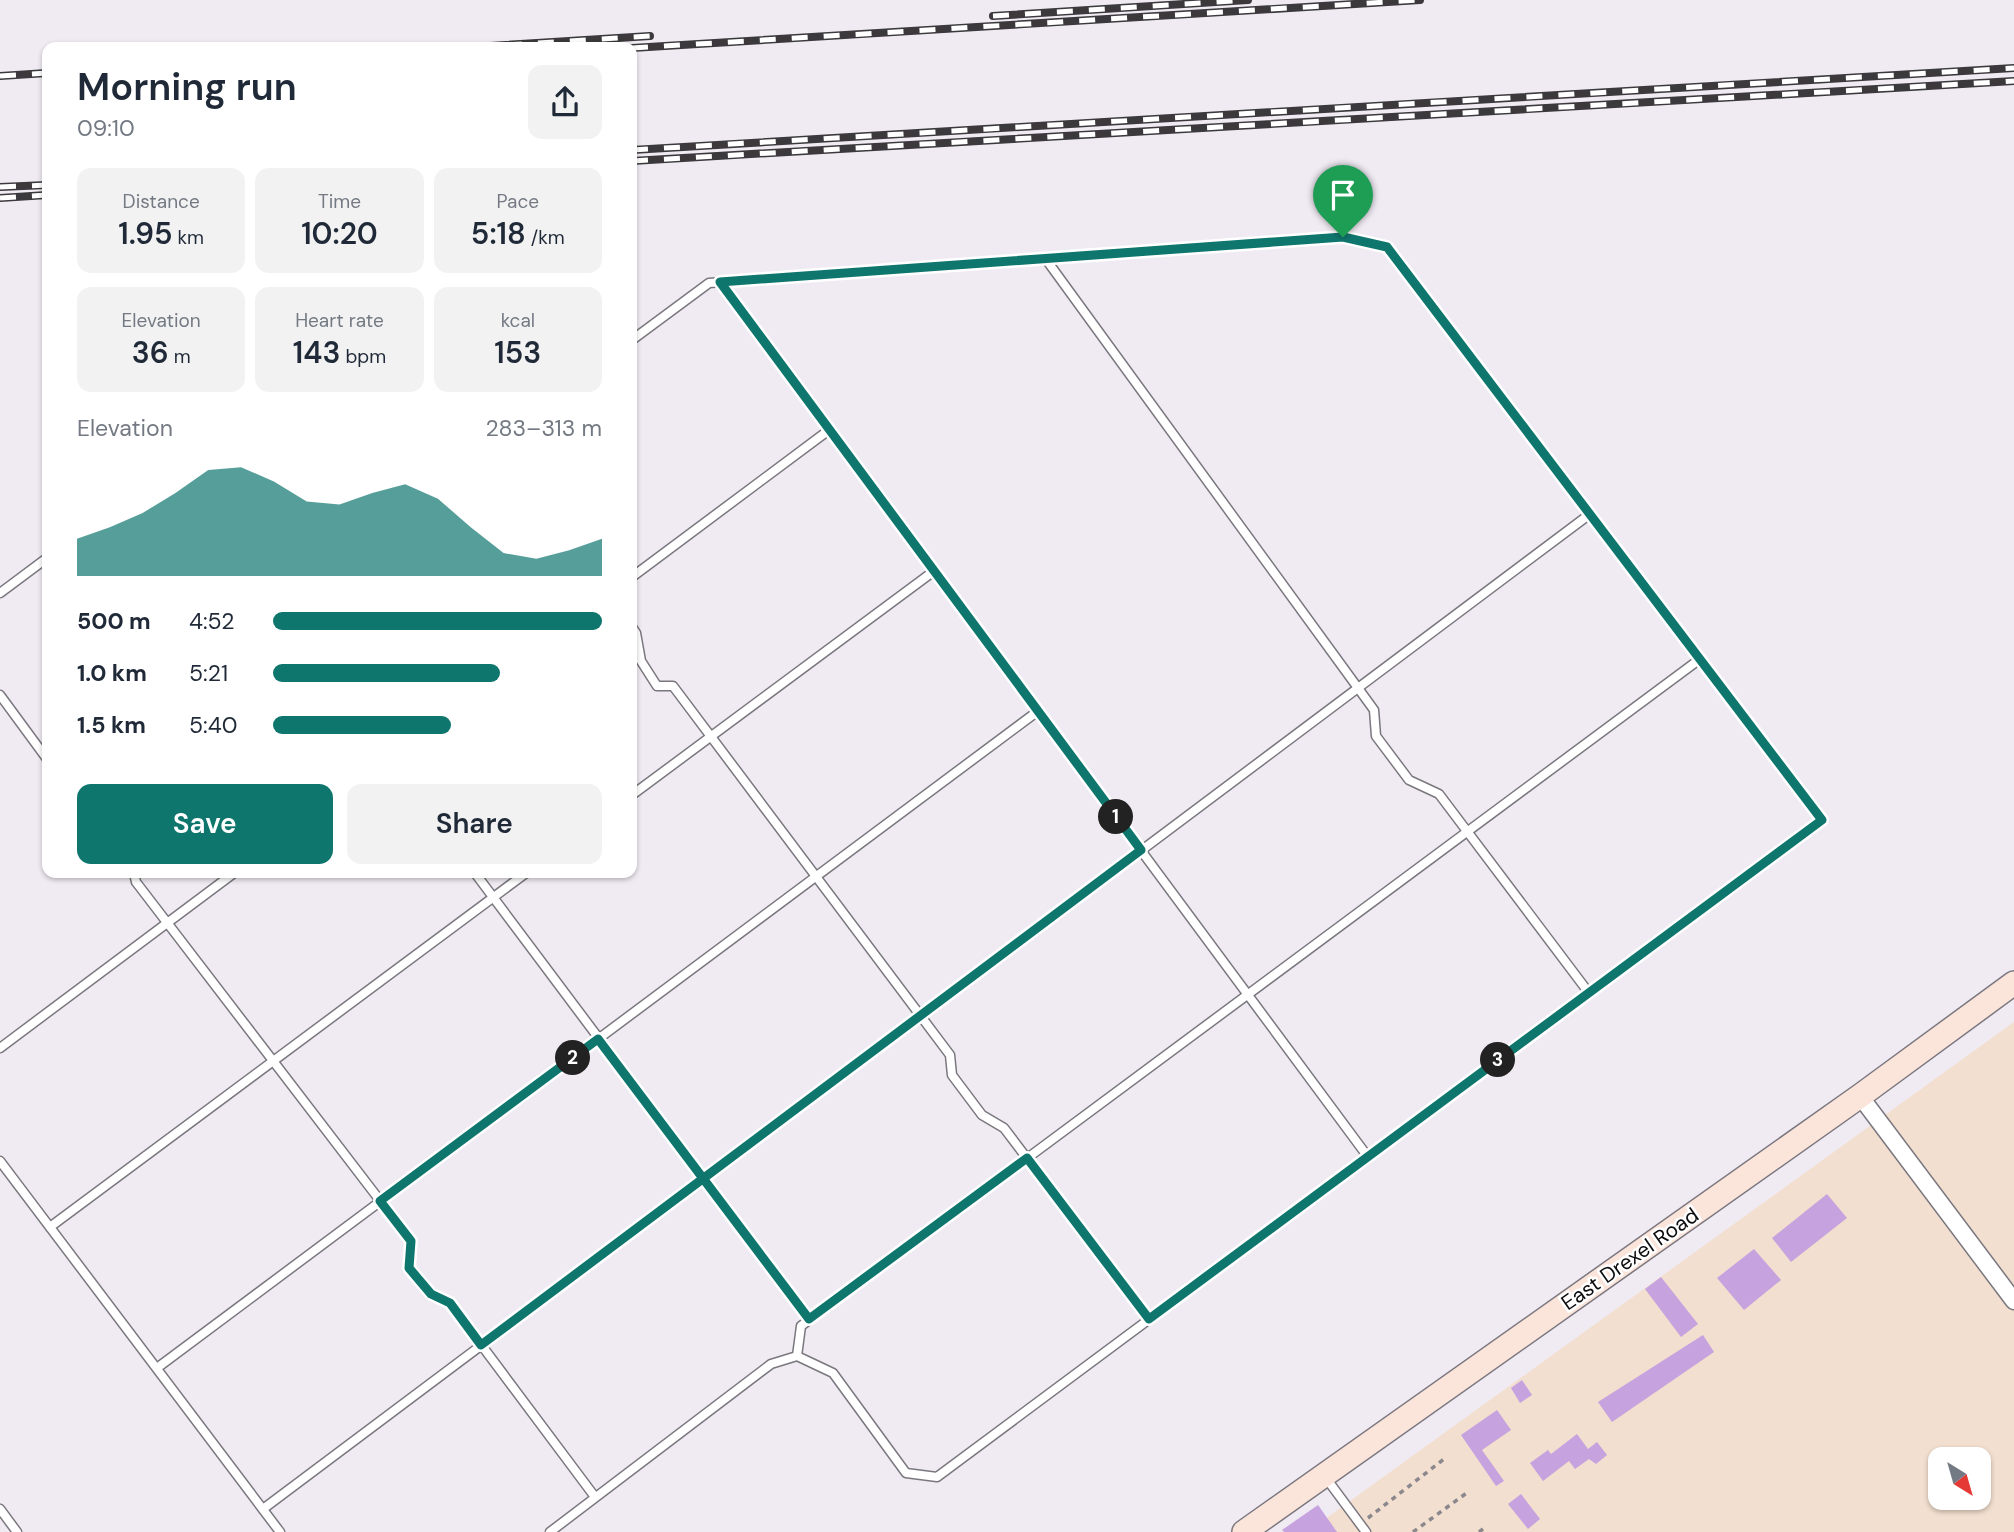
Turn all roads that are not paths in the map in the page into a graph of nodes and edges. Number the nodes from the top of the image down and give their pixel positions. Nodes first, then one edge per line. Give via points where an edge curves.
1 (1045, 258) junction
2 (720, 282) junction
3 (637, 336) edge
4 (829, 430) junction
5 (1590, 514) junction
6 (42, 562) edge
7 (934, 571) junction
8 (637, 573) edge
9 (0, 593) edge
10 (637, 640) edge
11 (1700, 659) junction
12 (1358, 688) junction
13 (0, 695) edge
14 (1038, 711) junction
15 (711, 736) junction
16 (42, 752) edge
17 (637, 791) edge
18 (1467, 831) junction
19 (1141, 850) junction
20 (816, 876) junction
21 (135, 878) edge
22 (227, 878) edge
23 (479, 878) edge
24 (519, 878) edge
25 (493, 898) junction
26 (167, 923) junction
27 (2014, 983) edge
28 (1589, 993) junction
29 (1248, 994) junction
30 (921, 1016) junction
31 (598, 1039) junction
32 (0, 1048) edge
33 (273, 1061) junction
34 (1860, 1096) junction
35 (1368, 1157) junction
36 (1027, 1158) junction
37 (0, 1161) edge
38 (704, 1178) junction
39 (380, 1201) junction
40 (50, 1227) junction
41 (2014, 1301) edge
42 (809, 1319) junction
43 (1149, 1319) junction
44 (481, 1345) junction
45 (797, 1356) junction
46 (157, 1368) junction
47 (1324, 1475) junction
48 (595, 1497) junction
49 (0, 1509) edge
50 (263, 1509) junction
51 (1248, 1531) edge
52 (17, 1532) edge
53 (281, 1532) edge
54 (550, 1532) edge
55 (1366, 1532) edge

1 - 2 lane
1 - 5 lane via 1343,237 1387,247
1 - 12 lane
2 - 3 lane via 709,283
2 - 4 lane
4 - 7 lane
4 - 8 lane
5 - 11 lane
5 - 12 lane
6 - 9 lane
7 - 14 lane
7 - 15 lane
10 - 15 lane via 640,661 657,686 673,686
11 - 18 lane
11 - 28 lane via 1822,820
12 - 18 lane via 1374,710 1376,736 1409,780 1439,794
12 - 19 lane
13 - 16 lane
14 - 19 lane
14 - 20 lane
15 - 17 lane
15 - 20 lane
18 - 28 lane
18 - 29 lane
19 - 29 lane
19 - 30 lane
20 - 30 lane
20 - 31 lane
21 - 26 lane
22 - 26 lane
23 - 25 lane
24 - 25 lane
25 - 31 lane
25 - 33 lane
26 - 32 lane
26 - 33 lane
27 - 34 street, East Drexel Road
28 - 35 lane
29 - 35 lane
29 - 36 lane
30 - 36 lane via 950,1055 952,1075 982,1115 1004,1128
30 - 38 lane
31 - 38 lane
31 - 39 lane
33 - 39 lane
33 - 40 lane
34 - 41 street
34 - 47 street, East Drexel Road
35 - 43 lane
36 - 42 lane
36 - 43 lane
37 - 40 lane
38 - 42 lane
38 - 44 lane
39 - 44 lane via 411,1241 409,1268 431,1294 450,1303
39 - 46 lane
40 - 46 lane
42 - 45 lane via 801,1326
43 - 45 lane via 937,1478 906,1473 834,1373
44 - 48 lane
44 - 50 lane
45 - 48 lane via 771,1364
46 - 50 lane
47 - 51 street, East Drexel Road
47 - 55 lane
48 - 54 lane
49 - 52 lane
50 - 53 lane

